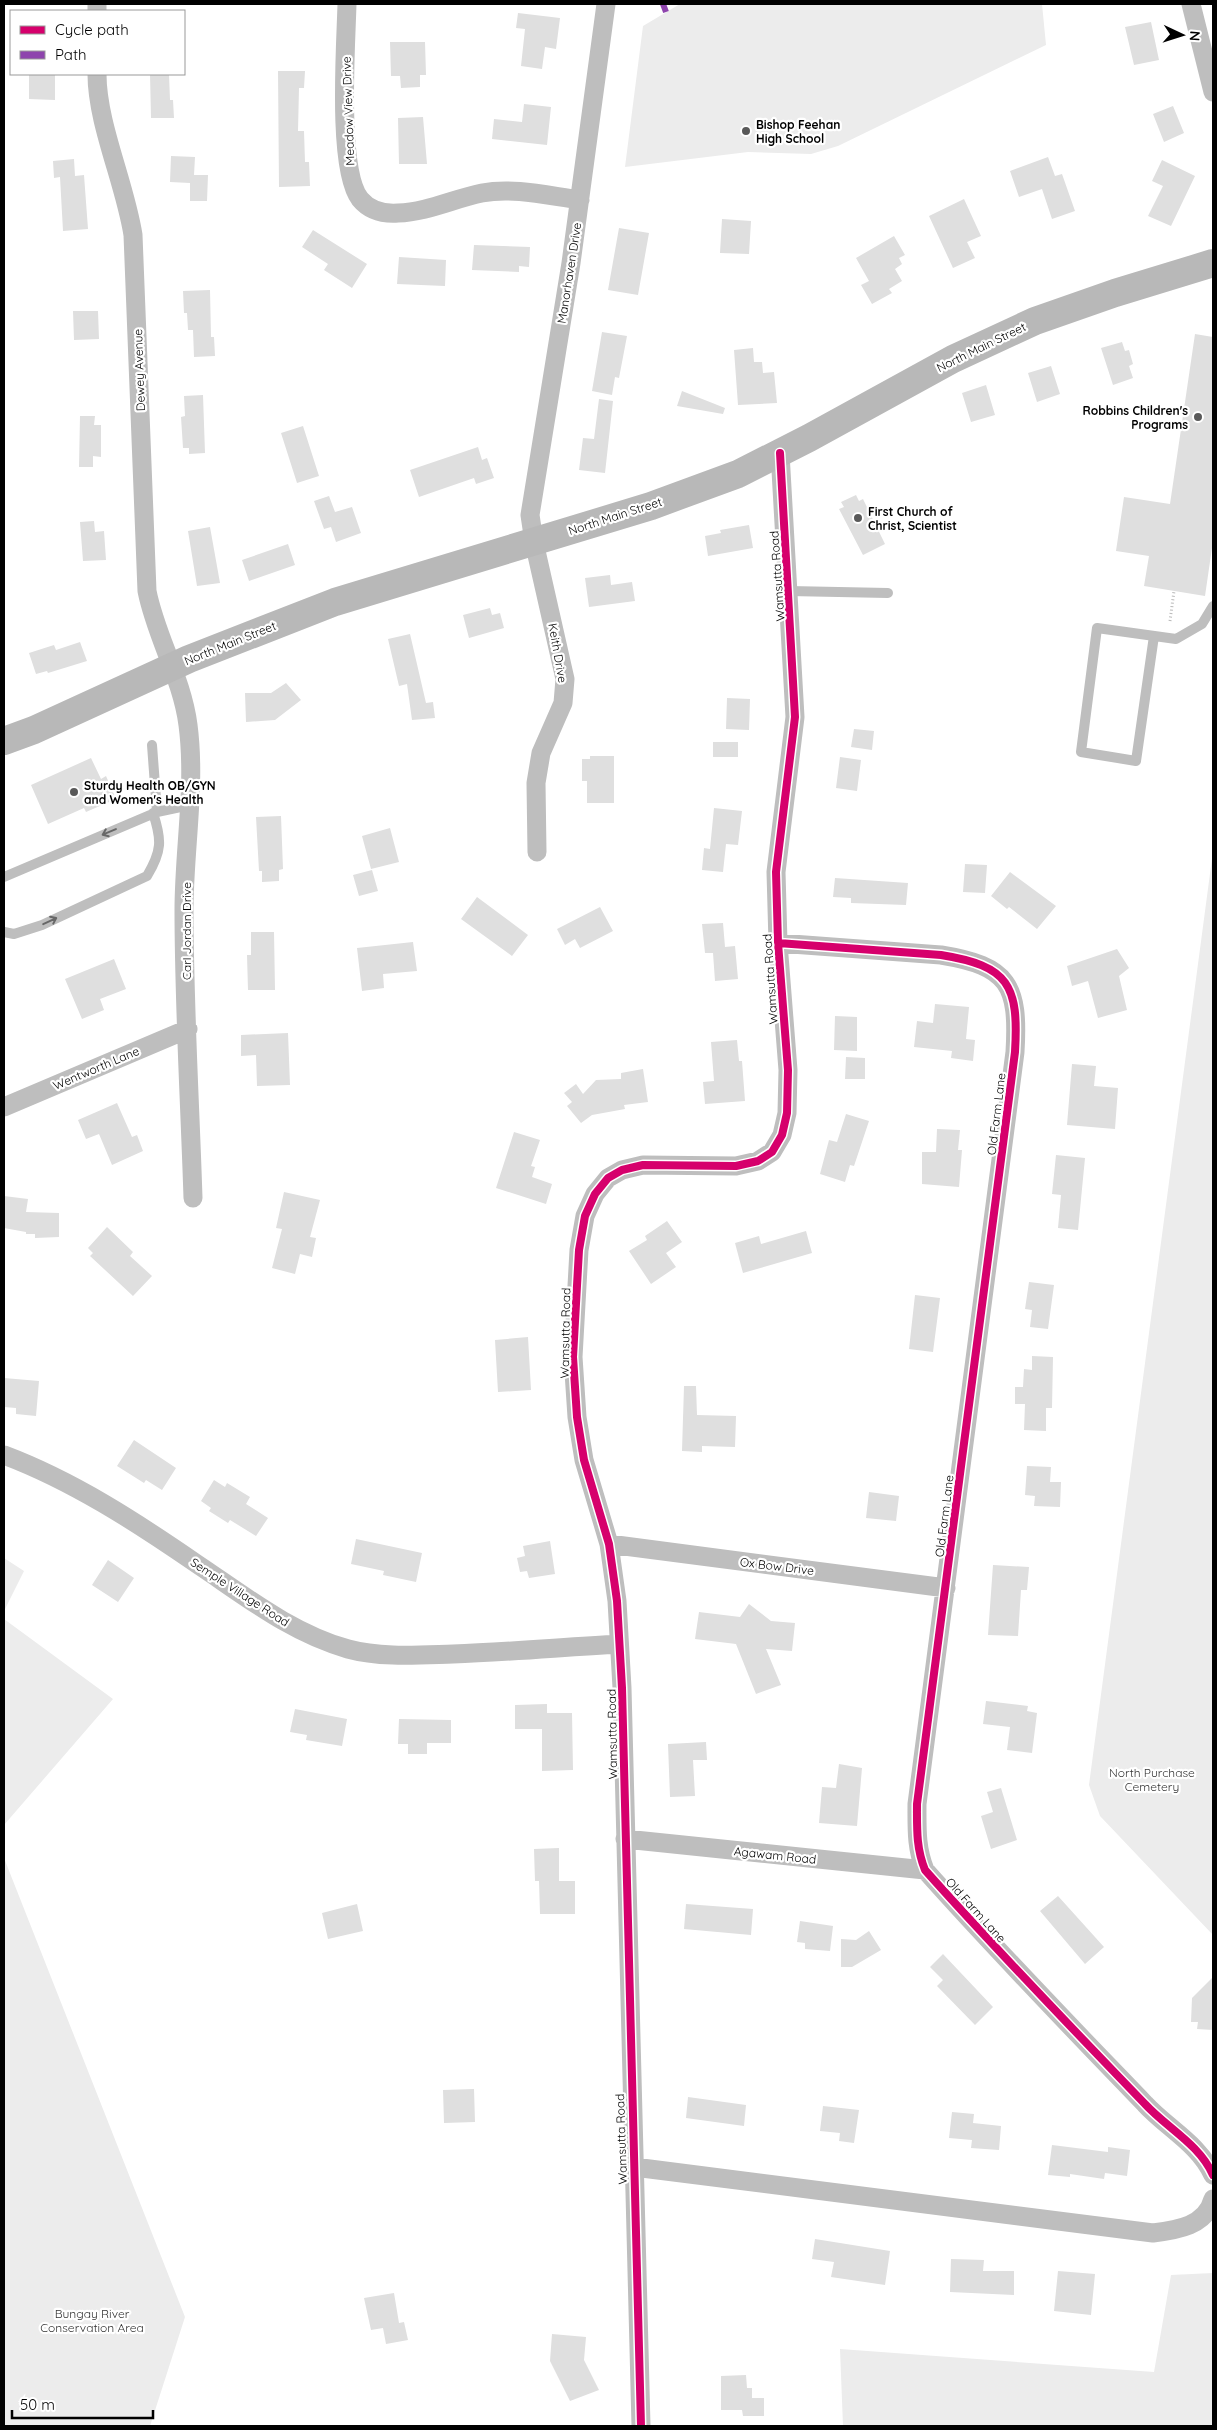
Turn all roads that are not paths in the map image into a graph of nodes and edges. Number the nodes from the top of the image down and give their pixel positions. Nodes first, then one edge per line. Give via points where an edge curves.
1 (347, 4) edge
2 (606, 4) edge
3 (1191, 4) edge
4 (97, 75) edge
5 (1213, 92) edge
6 (580, 200) junction
7 (1213, 263) edge
8 (780, 453) junction
9 (534, 542) junction
10 (789, 590) junction
11 (888, 593) dead end
12 (1213, 606) edge
13 (1154, 636) junction
14 (172, 667) junction
15 (4, 741) edge
16 (152, 745) dead end
17 (190, 804) junction
18 (155, 812) junction
19 (537, 852) dead end
20 (4, 877) edge
21 (4, 932) edge
22 (778, 943) junction
23 (188, 1029) junction
24 (4, 1107) edge
25 (193, 1198) dead end
26 (4, 1455) edge
27 (609, 1544) junction
28 (946, 1588) junction
29 (619, 1644) junction
30 (625, 1839) junction
31 (925, 1870) junction
32 (634, 2167) junction
33 (1213, 2174) edge
34 (1213, 2198) edge
35 (641, 2426) edge

1 - 6 street, Meadow View Drive via 347,150 354,188 369,207 382,212 415,212 484,193 506,191
2 - 6 street, Manorhaven Drive
3 - 5 street
4 - 14 street, Dewey Avenue via 104,118 133,235 145,566 151,614
6 - 9 street, Manorhaven Drive via 530,515
7 - 8 main road, North Main Street via 1035,321 953,359
8 - 9 main road, North Main Street via 738,474
8 - 10 street, Wamsutta Road
9 - 14 main road, North Main Street via 335,602
9 - 19 street, Keith Drive via 565,679 563,703 541,753 536,783
10 - 11 lane
10 - 22 street, Wamsutta Road via 795,717 776,872
12 - 13 lane via 1202,624 1176,639
13 - 13 lane via 1097,628 1080,752 1136,760
14 - 15 main road, North Main Street
14 - 17 street, Carl Jordan Drive via 182,692 188,726
16 - 18 lane
17 - 18 lane
17 - 23 street, Carl Jordan Drive via 184,909
18 -> 20 lane
21 -> 18 lane via 14,934 42,925 147,876 154,864 160,836
22 - 27 street, Wamsutta Road via 789,1092 782,1135 772,1152 758,1161 736,1166 643,1165 622,1170 595,1194 585,1216 579,1250 573,1357 577,1417 584,1460
22 - 28 street, Old Farm Lane via 941,955 984,964 998,973 1014,1006 1017,1025 1015,1052
23 - 24 street, Wentworth Lane
23 - 25 street, Carl Jordan Drive
26 - 29 street, Semple Village Road via 44,1470 94,1498 288,1625 348,1649 422,1655
27 - 28 street, Ox Bow Drive
27 - 29 street, Wamsutta Road
28 - 31 street, Old Farm Lane via 917,1804 916,1832
29 - 30 street, Wamsutta Road
30 - 31 street, Agawam Road
30 - 32 street, Wamsutta Road
31 - 33 street, Old Farm Lane via 1149,2108 1207,2162
32 - 34 street via 1152,2234 1173,2231 1201,2219
32 - 35 street, Wamsutta Road

